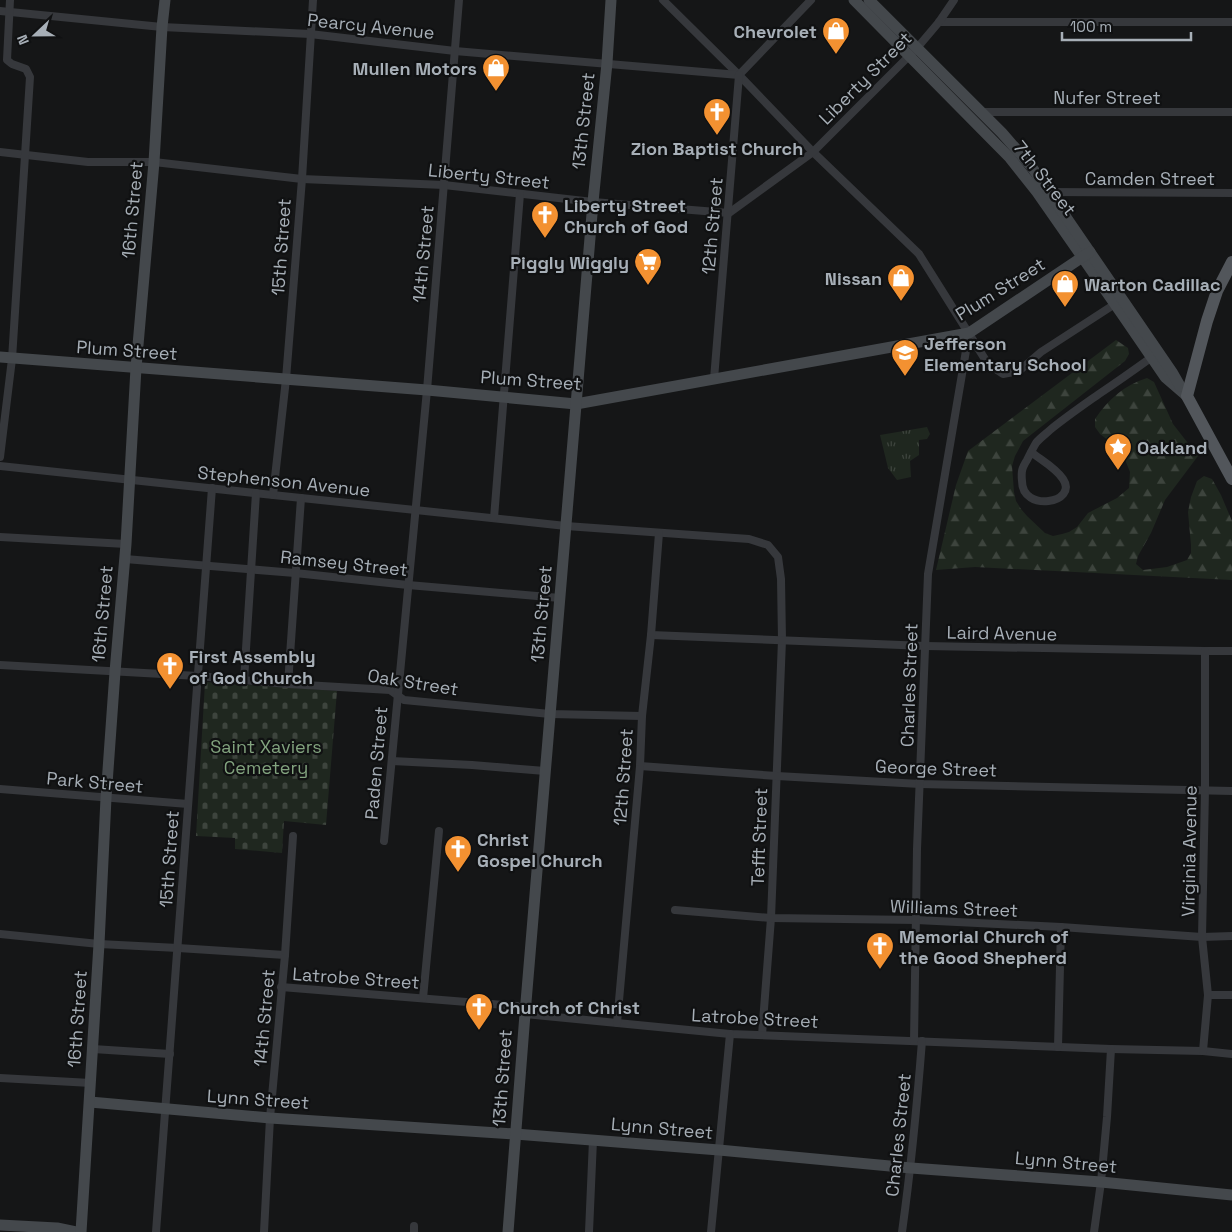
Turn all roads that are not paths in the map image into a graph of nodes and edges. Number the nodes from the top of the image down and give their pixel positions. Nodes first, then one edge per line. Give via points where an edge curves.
1 (10, 0) edge
2 (165, 0) edge
3 (313, 0) edge
4 (459, 0) edge
5 (611, 0) edge
6 (664, 0) edge
7 (811, 0) edge
8 (854, 0) edge
9 (869, 0) edge
10 (954, 0) edge
11 (0, 11) edge
12 (9, 12) junction
13 (939, 22) junction
14 (1232, 22) edge
15 (162, 27) junction
16 (310, 34) junction
17 (455, 51) junction
18 (913, 52) junction
19 (607, 63) junction
20 (739, 75) junction
21 (981, 112) junction
22 (1232, 112) edge
23 (0, 152) edge
24 (813, 152) junction
25 (26, 154) junction
26 (154, 162) junction
27 (302, 179) junction
28 (444, 185) junction
29 (1037, 192) junction
30 (1049, 192) junction
31 (1232, 193) edge
32 (520, 194) junction
33 (593, 202) junction
34 (729, 213) junction
35 (1086, 255) junction
36 (1232, 262) edge
37 (1115, 304) junction
38 (969, 333) junction
39 (1152, 357) junction
40 (6, 358) edge
41 (136, 368) junction
42 (286, 379) junction
43 (714, 379) junction
44 (427, 390) junction
45 (1186, 396) junction
46 (503, 397) junction
47 (576, 404) junction
48 (1031, 452) junction
49 (0, 457) edge
50 (0, 466) edge
51 (1231, 477) edge
52 (130, 480) junction
53 (212, 488) junction
54 (256, 493) junction
55 (273, 495) junction
56 (301, 498) junction
57 (415, 510) junction
58 (494, 518) junction
59 (566, 526) junction
60 (659, 533) junction
61 (0, 537) edge
62 (710, 537) joint
63 (126, 544) junction
64 (125, 559) junction
65 (206, 566) junction
66 (252, 570) junction
67 (295, 573) junction
68 (408, 585) junction
69 (560, 598) junction
70 (651, 635) junction
71 (782, 640) junction
72 (926, 646) junction
73 (1232, 650) edge
74 (1205, 652) junction
75 (0, 665) edge
76 (115, 672) junction
77 (198, 676) junction
78 (244, 680) junction
79 (288, 684) junction
80 (398, 695) junction
81 (550, 714) junction
82 (642, 716) junction
83 (392, 761) junction
84 (640, 766) junction
85 (545, 771) junction
86 (777, 776) junction
87 (920, 784) junction
88 (0, 789) edge
89 (1205, 790) junction
90 (1232, 791) edge
91 (106, 798) junction
92 (188, 804) junction
93 (439, 831) dead end
94 (293, 836) dead end
95 (384, 841) dead end
96 (675, 910) dead end
97 (772, 918) junction
98 (916, 920) junction
99 (1061, 927) junction
100 (0, 934) edge
101 (1232, 936) edge
102 (1202, 937) junction
103 (100, 944) junction
104 (178, 948) junction
105 (285, 956) junction
106 (282, 987) junction
107 (1208, 995) junction
108 (1232, 996) edge
109 (424, 998) junction
110 (525, 1014) junction
111 (617, 1023) junction
112 (730, 1034) junction
113 (762, 1035) junction
114 (918, 1041) junction
115 (1058, 1047) junction
116 (93, 1049) junction
117 (1111, 1050) junction
118 (1203, 1051) junction
119 (170, 1054) junction
120 (1232, 1054) edge
121 (0, 1078) edge
122 (91, 1083) junction
123 (90, 1102) junction
124 (166, 1110) junction
125 (270, 1118) junction
126 (515, 1134) junction
127 (594, 1140) junction
128 (719, 1150) junction
129 (911, 1168) junction
130 (1101, 1182) junction
131 (1232, 1195) edge
132 (0, 1224) edge
133 (76, 1232) edge
134 (81, 1232) edge
135 (156, 1232) edge
136 (264, 1232) edge
137 (508, 1232) edge
138 (588, 1232) edge
139 (711, 1232) edge
140 (902, 1232) edge
141 (1094, 1232) edge

1 - 12 street
2 - 15 street, 16th Street
3 - 16 street, 15th Street
4 - 17 street, 14th Street
5 - 19 street, 13th Street
6 - 20 street
7 - 20 street
8 - 18 street, 7th Street
9 - 18 street, 7th Street
10 - 13 street, Liberty Street
11 - 12 street, Pearcy Avenue
12 - 15 street, Pearcy Avenue
12 - 25 street via 7,60 26,69 30,77
13 - 14 street
13 - 18 street, Liberty Street
15 - 16 street, Pearcy Avenue
15 - 26 street, 16th Street
16 - 17 street, Pearcy Avenue
16 - 27 street, 15th Street
17 - 19 street, Pearcy Avenue
17 - 28 street, 14th Street
18 - 21 street, 7th Street
18 - 24 street, Liberty Street
18 - 29 street, 7th Street
19 - 20 street, Pearcy Avenue
19 - 33 street, 13th Street
20 - 24 street
20 - 34 street, 12th Street
21 - 22 street, Nufer Street
21 - 30 street, 7th Street via 1031,166
23 - 25 street, Liberty Street
24 - 34 street, Liberty Street
24 - 38 street via 919,254
25 - 26 street, Liberty Street via 88,162
25 - 40 street
26 - 27 street, Liberty Street
26 - 41 street, 16th Street
27 - 28 street, Liberty Street
27 - 42 street, 15th Street
28 - 32 street, Liberty Street
28 - 44 street, 14th Street
29 - 30 street, Camden Street
29 - 35 street, 7th Street
30 - 31 street, Camden Street
30 - 35 street, 7th Street
32 - 33 street, Liberty Street
32 - 46 street
33 - 34 street, Liberty Street
33 - 47 street, 13th Street
34 - 43 street, 12th Street
35 - 37 street, 7th Street
35 - 38 street, Plum Street
35 - 45 street, 7th Street
36 - 45 main road via 1217,291
37 - 38 street via 1041,352 1019,371 1003,374 988,364
37 - 39 street, 7th Street
38 - 43 street, Plum Street
38 - 72 street, Charles Street via 928,574
39 - 45 street, 7th Street via 1165,377
39 - 48 street via 1066,416 1037,442
40 - 41 street, Plum Street
40 - 49 street
41 - 42 street, Plum Street
41 - 52 street, 16th Street
42 - 44 street, Plum Street
42 - 55 street, 15th Street
43 - 47 street, Plum Street
44 - 46 street, Plum Street
44 - 57 street, 14th Street
45 - 51 main road, 7th Street
46 - 47 street, Plum Street
46 - 58 street
47 - 59 street, 13th Street
48 - 48 street via 1021,468 1022,486 1030,498 1036,500 1060,497 1065,491 1064,479
50 - 52 street, Stephenson Avenue
52 - 53 street, Stephenson Avenue
52 - 63 street, 16th Street
53 - 54 street, Stephenson Avenue
53 - 65 street, 15th Street
54 - 55 street, Stephenson Avenue
54 - 66 street
55 - 56 street, Stephenson Avenue
56 - 57 street, Stephenson Avenue
56 - 67 street
57 - 58 street, Stephenson Avenue
57 - 68 street, Paden Street
58 - 59 street, Stephenson Avenue
59 - 60 street, Stephenson Avenue
59 - 69 street, 13th Street
60 - 62 street, Stephenson Avenue
60 - 70 street, 12th Street
61 - 63 street
62 - 71 street, Tefft Street via 749,539 768,545 778,557 782,579
63 - 64 street, 16th Street
64 - 65 street, Ramsey Street
64 - 76 street, 16th Street
65 - 66 street, Ramsey Street
65 - 77 street, 15th Street
66 - 67 street, Ramsey Street
66 - 78 street
67 - 68 street, Ramsey Street
67 - 79 street
68 - 69 street, Ramsey Street
68 - 80 street, Paden Street
69 - 81 street, 13th Street
70 - 71 street, Laird Avenue
70 - 82 street, 12th Street
71 - 72 street, Laird Avenue
71 - 86 street, Tefft Street
72 - 74 street, Laird Avenue
72 - 87 street, Charles Street
73 - 74 street, Laird Avenue
74 - 89 street, Virginia Avenue
75 - 76 street, Oak Street
76 - 77 street, Oak Street
76 - 91 street, 16th Street
77 - 78 street, Oak Street
77 - 92 street, 15th Street
78 - 79 street, Oak Street
79 - 80 street, Oak Street via 390,690
80 - 81 street, Oak Street via 404,700
80 - 83 street, Paden Street
81 - 82 street, Oak Street
81 - 85 street, 13th Street
82 - 84 street, 12th Street
83 - 85 street
83 - 95 street, Paden Street
84 - 86 street, George Street
84 - 111 street, 12th Street
85 - 110 street, 13th Street
86 - 87 street, George Street
86 - 97 street, Tefft Street
87 - 89 street, George Street
87 - 98 street, Charles Street
88 - 91 street, Park Street
89 - 90 street, George Street
89 - 102 street, Virginia Avenue
91 - 92 street, Park Street
91 - 103 street, 16th Street
92 - 104 street, 15th Street
93 - 109 street
94 - 105 street, 14th Street
96 - 97 street, Williams Street
97 - 98 street, Williams Street
97 - 113 street, Tefft Street
98 - 99 street, Williams Street
98 - 114 street, Charles Street
99 - 102 street, Williams Street
99 - 115 street
100 - 103 street, Latrobe Street
101 - 102 street, Williams Street
102 - 107 street, Virginia Avenue
103 - 104 street, Latrobe Street
103 - 116 street, 16th Street
104 - 105 street, Latrobe Street
104 - 119 street, 15th Street
105 - 106 street, 14th Street
106 - 109 street, Latrobe Street
106 - 125 street, 14th Street
107 - 108 street
107 - 118 street, Virginia Avenue
109 - 110 street, Latrobe Street via 518,1006
110 - 111 street, Latrobe Street
110 - 126 street, 13th Street
111 - 112 street, Latrobe Street
112 - 113 street, Latrobe Street
112 - 128 street
113 - 114 street, Latrobe Street
114 - 115 street, Latrobe Street
114 - 129 street, Charles Street
115 - 117 street, Latrobe Street
116 - 119 street
116 - 122 street, 16th Street
117 - 118 street, Latrobe Street
117 - 130 street
118 - 120 street, Latrobe Street
119 - 124 street, 15th Street
121 - 122 street
122 - 123 street, 16th Street
123 - 124 street, Lynn Street
123 - 134 street, 16th Street
124 - 125 street, Lynn Street
124 - 135 street, 15th Street
125 - 126 street, Lynn Street
125 - 136 street, 14th Street
126 - 127 street, Lynn Street
126 - 137 street, 13th Street
127 - 128 street, Lynn Street
127 - 138 street
128 - 129 street, Lynn Street
128 - 139 street
129 - 130 street, Lynn Street
129 - 140 street, Charles Street
130 - 131 street, Lynn Street
130 - 141 street
132 - 133 street

